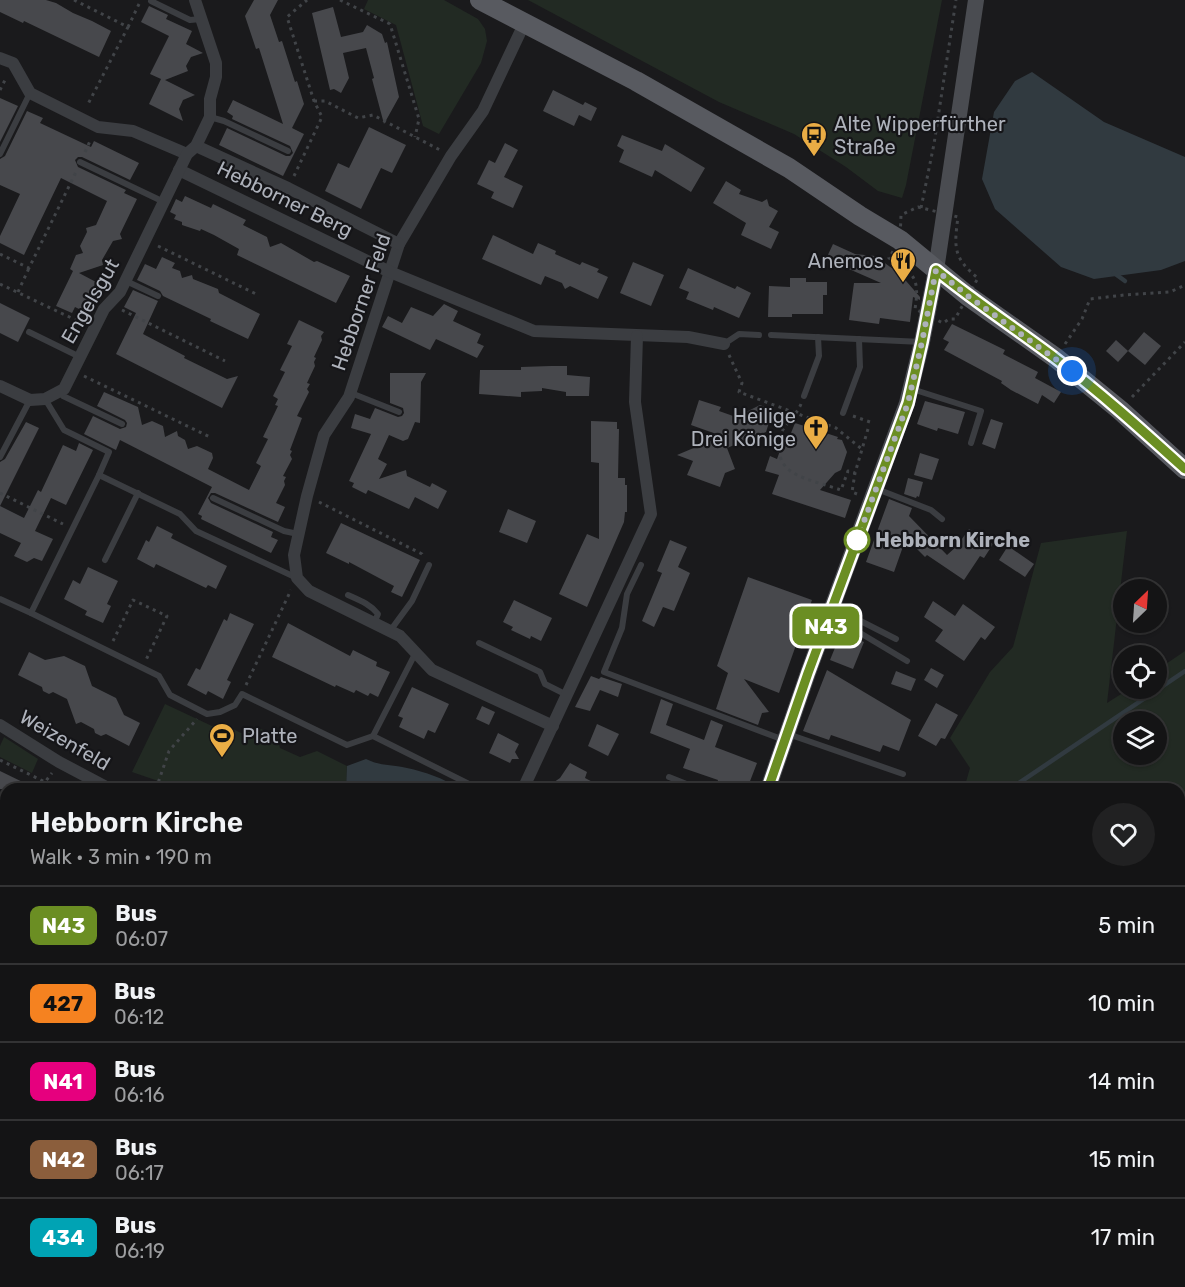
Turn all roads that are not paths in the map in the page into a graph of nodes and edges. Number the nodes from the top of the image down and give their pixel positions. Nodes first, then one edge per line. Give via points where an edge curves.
1 (195, 0) edge
2 (480, 0) edge
3 (976, 0) edge
4 (151, 1) edge
5 (201, 19) junction
6 (525, 22) junction
7 (0, 58) edge
8 (30, 93) junction
9 (210, 117) junction
10 (192, 150) junction
11 (288, 151) dead end
12 (0, 154) edge
13 (80, 162) road end
14 (179, 170) junction
15 (164, 202) junction
16 (399, 244) junction
17 (936, 270) junction
18 (390, 272) junction
19 (125, 281) junction
20 (158, 296) dead end
21 (29, 332) dead end
22 (759, 335) dead end
23 (771, 335) dead end
24 (637, 336) junction
25 (818, 337) junction
26 (859, 339) junction
27 (922, 342) junction
28 (724, 344) joint
29 (80, 357) junction
30 (0, 386) edge
31 (911, 388) junction
32 (60, 391) junction
33 (351, 393) junction
34 (804, 396) road end
35 (45, 399) junction
36 (30, 400) junction
37 (399, 412) dead end
38 (843, 412) road end
39 (122, 424) dead end
40 (971, 443) dead end
41 (0, 457) edge
42 (1185, 469) edge
43 (99, 475) junction
44 (877, 488) junction
45 (138, 493) junction
46 (213, 498) dead end
47 (942, 519) dead end
48 (298, 534) junction
49 (105, 561) dead end
50 (429, 565) road end
51 (641, 565) dead end
52 (297, 578) junction
53 (348, 595) dead end
54 (0, 599) edge
55 (831, 611) junction
56 (31, 614) junction
57 (374, 623) junction
58 (390, 632) junction
59 (896, 639) dead end
60 (479, 644) dead end
61 (416, 652) junction
62 (906, 661) dead end
63 (568, 695) junction
64 (0, 725) edge
65 (553, 726) junction
66 (373, 736) junction
67 (786, 737) junction
68 (903, 774) dead end
69 (669, 777) dead end
70 (99, 783) edge
71 (467, 783) edge
72 (526, 783) edge
73 (684, 783) edge
74 (770, 783) edge

1 - 5 street
2 - 6 main road
3 - 17 main road
4 - 5 lane via 190,20
5 - 9 street via 216,63
6 - 16 street, Hebborner Feld via 483,111 451,156
6 - 17 main road via 789,168 900,240
7 - 8 street via 13,63
8 - 10 street, Hebborner Berg via 98,127 133,131
8 - 12 lane
9 - 10 street
9 - 11 lane
10 - 14 street
10 - 16 street, Hebborner Berg via 288,188
13 - 15 lane
14 - 15 street, Engelsgut
14 - 18 street, Hebborner Berg
15 - 19 street, Engelsgut
16 - 18 street, Hebborner Feld
17 - 27 main road
17 - 42 main road via 1056,358
18 - 24 street, Hebborner Berg via 534,331
18 - 33 street, Hebborner Feld
19 - 20 lane
19 - 29 street, Engelsgut
21 - 29 lane
22 - 28 lane via 739,334
23 - 25 lane
24 - 28 street, Hebborner Berg via 688,337
24 - 63 street via 634,402 651,514
25 - 26 lane
25 - 34 lane via 819,356
26 - 27 lane
26 - 38 lane via 860,367
27 - 31 main road
29 - 32 street, Engelsgut
30 - 36 street, Engelsgut
31 - 40 lane via 981,411
31 - 44 main road
32 - 35 street, Engelsgut
32 - 39 lane via 63,396
33 - 37 lane
33 - 48 street, Hebborner Feld via 324,435
35 - 36 street, Engelsgut
35 - 43 lane via 64,430 109,452
36 - 41 lane
43 - 45 lane
43 - 56 lane
44 - 47 lane via 931,510
44 - 55 main road
45 - 49 lane
45 - 52 lane via 180,514 196,531
46 - 48 lane
48 - 52 street, Hebborner Feld via 294,555
50 - 58 lane via 412,601
51 - 67 lane via 627,594 622,628 604,672
52 - 57 street via 309,591
53 - 57 lane via 374,609 378,614
54 - 56 lane
55 - 59 lane
55 - 62 lane
55 - 67 main road
56 - 66 lane via 159,676 170,695 207,714 235,705 242,694 347,746
57 - 58 street
58 - 61 street
60 - 63 lane via 540,672 545,684
61 - 65 street via 432,670
61 - 66 lane
63 - 65 street
64 - 70 street, Weizenfeld
65 - 72 street
66 - 71 lane
67 - 68 lane
67 - 74 main road
69 - 73 lane

